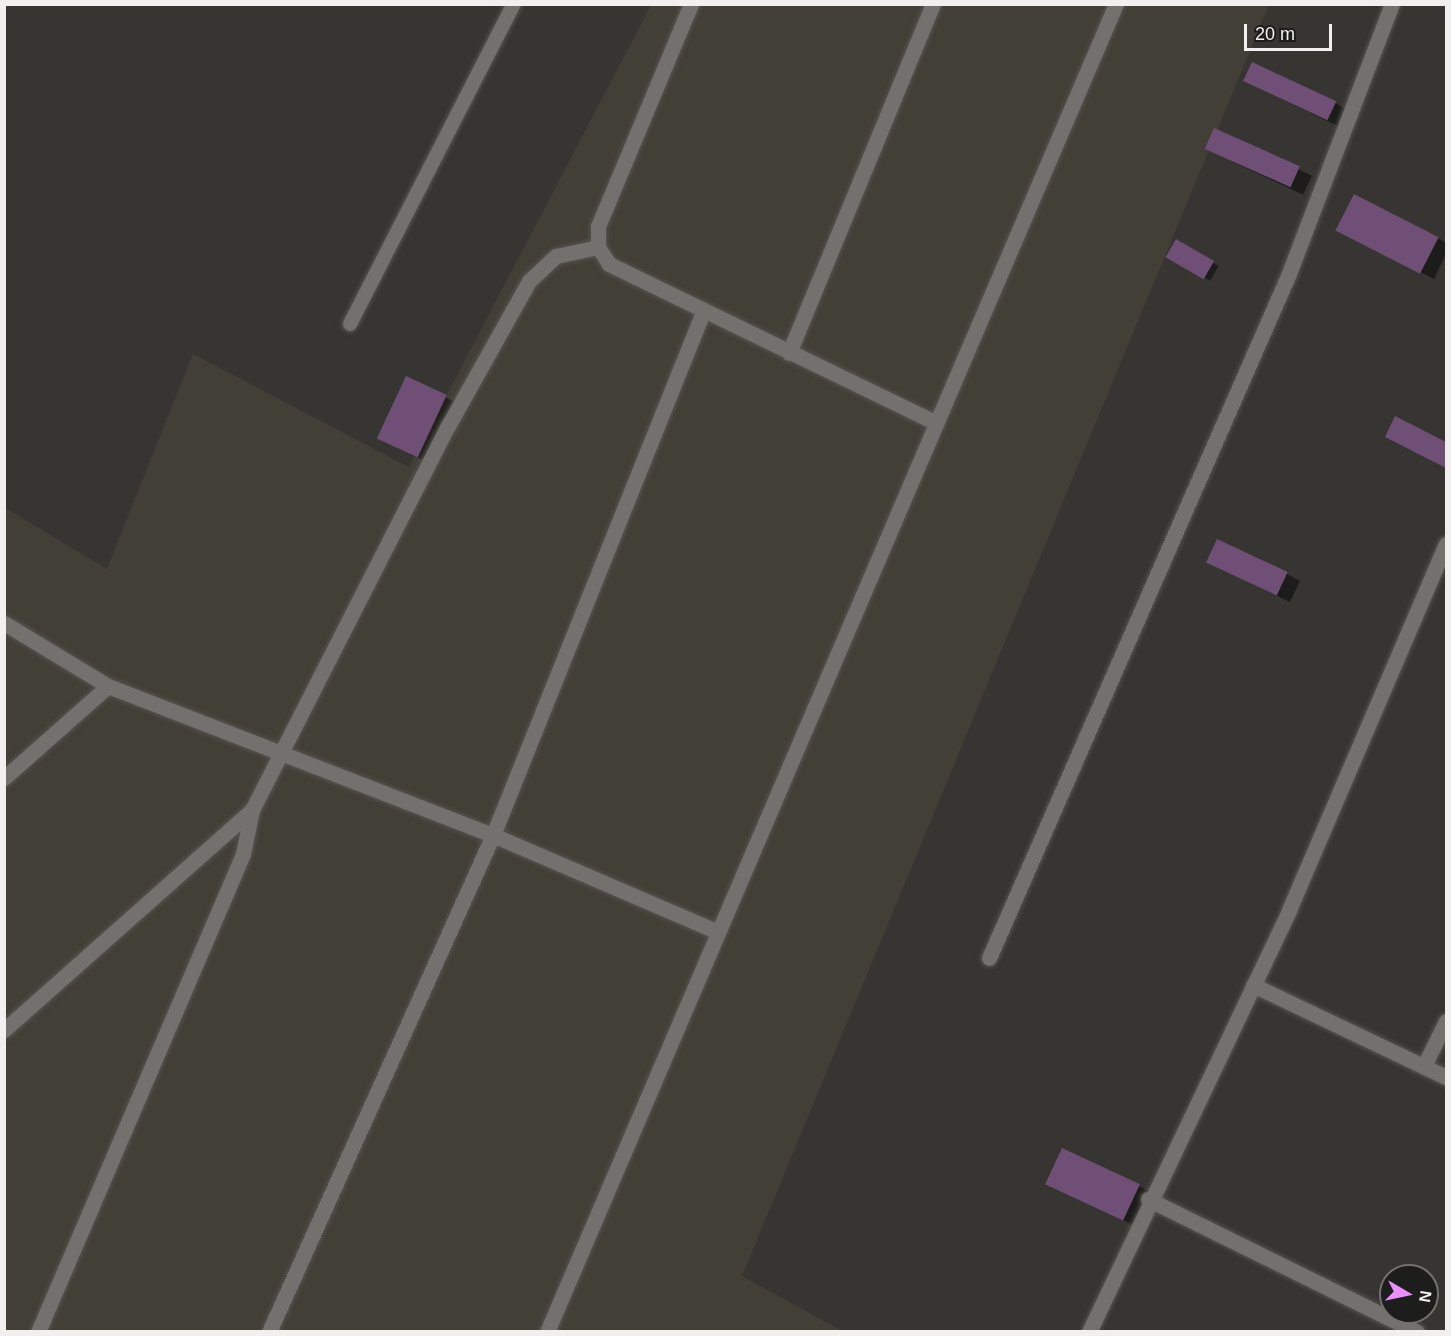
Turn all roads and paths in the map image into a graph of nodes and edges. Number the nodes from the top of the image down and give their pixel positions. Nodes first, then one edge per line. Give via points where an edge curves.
1 (514, 4) edge
2 (691, 4) edge
3 (933, 4) edge
4 (1116, 4) edge
5 (1392, 4) edge
6 (598, 247) junction
7 (703, 312) junction
8 (350, 324) dead end
9 (789, 352) junction
10 (936, 423) junction
11 (1446, 544) edge
12 (4, 623) edge
13 (108, 686) junction
14 (285, 754) junction
15 (4, 777) edge
16 (252, 810) junction
17 (493, 835) junction
18 (718, 932) junction
19 (989, 958) dead end
20 (1253, 985) junction
21 (1446, 1022) edge
22 (4, 1029) edge
23 (1424, 1066) junction
24 (1446, 1077) edge
25 (1148, 1199) junction
26 (552, 1330) edge
27 (38, 1332) edge
28 (269, 1332) edge
29 (1089, 1332) edge
30 (1417, 1332) edge

1 - 8 lane
2 - 6 street via 598,226
3 - 9 street
4 - 10 street
5 - 19 street via 1284,287
6 - 7 street via 609,264
6 - 14 street via 556,256 529,281 447,426
7 - 9 street
7 - 17 street
9 - 10 street
10 - 18 street
11 - 20 street
12 - 13 street
13 - 14 street
13 - 15 street
14 - 16 street
14 - 17 street
16 - 22 street
16 - 27 street via 243,854
17 - 18 street
17 - 28 street
18 - 26 street
20 - 23 street
20 - 25 street
21 - 23 street
23 - 24 street
25 - 29 street
25 - 30 street

